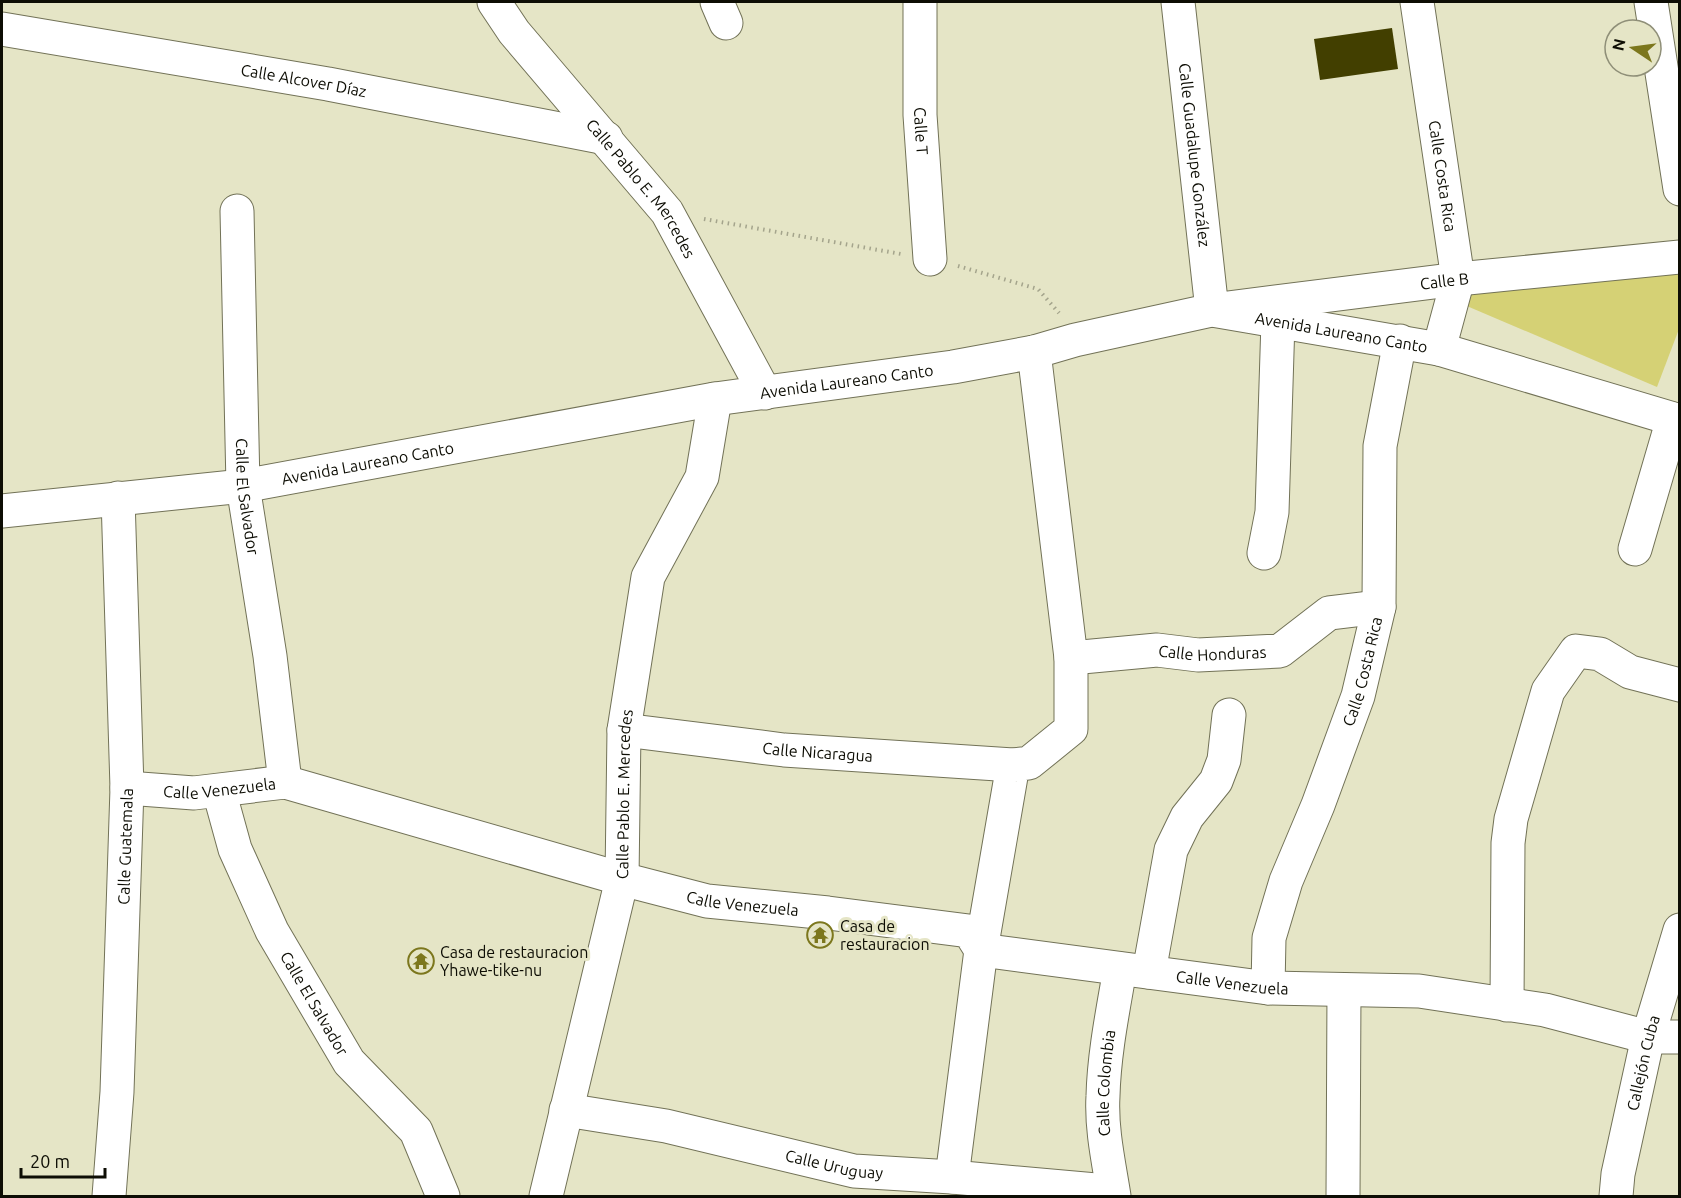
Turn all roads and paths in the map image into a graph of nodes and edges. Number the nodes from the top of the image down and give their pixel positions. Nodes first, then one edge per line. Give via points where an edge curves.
1 (474, 2) edge
2 (494, 2) edge
3 (920, 2) edge
4 (1178, 2) edge
5 (1417, 2) edge
6 (1651, 2) edge
7 (2, 29) edge
8 (514, 32) junction
9 (606, 138) junction
10 (1680, 189) edge
11 (237, 211) dead end
12 (667, 212) junction
13 (1680, 257) edge
14 (930, 259) junction
15 (1458, 279) junction
16 (1212, 310) junction
17 (1278, 321) junction
18 (1075, 340) junction
19 (1400, 341) junction
20 (1439, 349) junction
21 (1034, 352) junction
22 (765, 393) junction
23 (715, 399) junction
24 (1676, 420) edge
25 (243, 486) junction
26 (118, 498) junction
27 (2, 511) edge
28 (1635, 549) dead end
29 (1264, 553) dead end
30 (1378, 607) junction
31 (1071, 658) junction
32 (1680, 685) edge
33 (1229, 715) dead end
34 (624, 730) junction
35 (1013, 765) junction
36 (285, 782) junction
37 (127, 788) junction
38 (219, 791) junction
39 (622, 879) junction
40 (1680, 930) edge
41 (981, 950) junction
42 (1135, 970) junction
43 (1268, 988) junction
44 (1344, 990) junction
45 (1507, 1005) junction
46 (1664, 1037) edge
47 (566, 1110) junction
48 (952, 1177) junction
49 (109, 1197) edge
50 (443, 1197) edge
51 (546, 1197) edge
52 (1106, 1197) edge
53 (1114, 1197) edge
54 (1343, 1197) edge
55 (1616, 1197) edge

1 - 8 street
2 - 8 street, Calle Pablo E. Mercedes
3 - 14 street, Calle T via 920,115
4 - 16 street, Calle Guadalupe González
5 - 15 street, Calle Costa Rica
6 - 10 street
7 - 9 street, Calle Alcover Díaz via 328,84
8 - 9 street, Calle Pablo E. Mercedes
9 - 12 street, Calle Pablo E. Mercedes
11 - 25 street, Calle El Salvador
12 - 14 path
12 - 22 street, Calle Pablo E. Mercedes
13 - 15 street, Calle B
14 - 18 path via 1038,289 1058,311
15 - 16 street, Calle B
15 - 20 street, Calle Costa Rica
16 - 17 street, Avenida Laureano Canto
16 - 18 street, Avenida Laureano Canto
17 - 19 street, Avenida Laureano Canto
17 - 29 street via 1272,512
18 - 21 street, Avenida Laureano Canto
19 - 20 street, Avenida Laureano Canto
19 - 30 street, Calle Costa Rica via 1380,446
20 - 24 street, Avenida Laureano Canto
21 - 22 street, Avenida Laureano Canto
21 - 31 street
22 - 23 street, Avenida Laureano Canto
23 - 25 street, Avenida Laureano Canto
23 - 34 street, Calle Pablo E. Mercedes via 702,477 648,577
24 - 28 street
25 - 26 street, Avenida Laureano Canto
25 - 36 street, Calle El Salvador
26 - 27 street, Avenida Laureano Canto
26 - 37 street, Calle Guatemala
30 - 31 street, Calle Honduras via 1329,613 1280,651 1198,655 1157,650
30 - 43 street, Calle Costa Rica via 1358,696 1286,881 1269,938
31 - 35 street via 1071,729 1029,763
32 - 45 street via 1630,672 1600,654 1576,651 1548,691 1511,819
33 - 42 street, Calle Colombia via 1224,760 1216,781 1187,817 1171,850
34 - 35 street, Calle Nicaragua via 784,750
34 - 39 street, Calle Pablo E. Mercedes
35 - 41 street
36 - 38 street, Calle Venezuela
36 - 39 street, Calle Venezuela
37 - 38 street, Calle Venezuela
37 - 49 street, Calle Guatemala via 117,1092
38 - 50 street, Calle El Salvador via 235,849 272,931 349,1062 416,1131
39 - 41 street, Calle Venezuela via 706,901 969,931
39 - 47 street, Calle Pablo E. Mercedes
40 - 46 street, Callejón Cuba
41 - 42 street, Calle Venezuela
41 - 48 street
42 - 43 street, Calle Venezuela
42 - 53 street, Calle Colombia via 1112,1016 1103,1097
43 - 44 street, Calle Venezuela
44 - 45 street, Calle Venezuela via 1419,991
44 - 54 street
45 - 46 street, Calle Venezuela
46 - 55 street, Callejón Cuba via 1618,1174
47 - 48 street, Calle Uruguay via 666,1126 854,1171
47 - 51 street, Calle Pablo E. Mercedes
48 - 52 street, Calle Uruguay via 1096,1190

